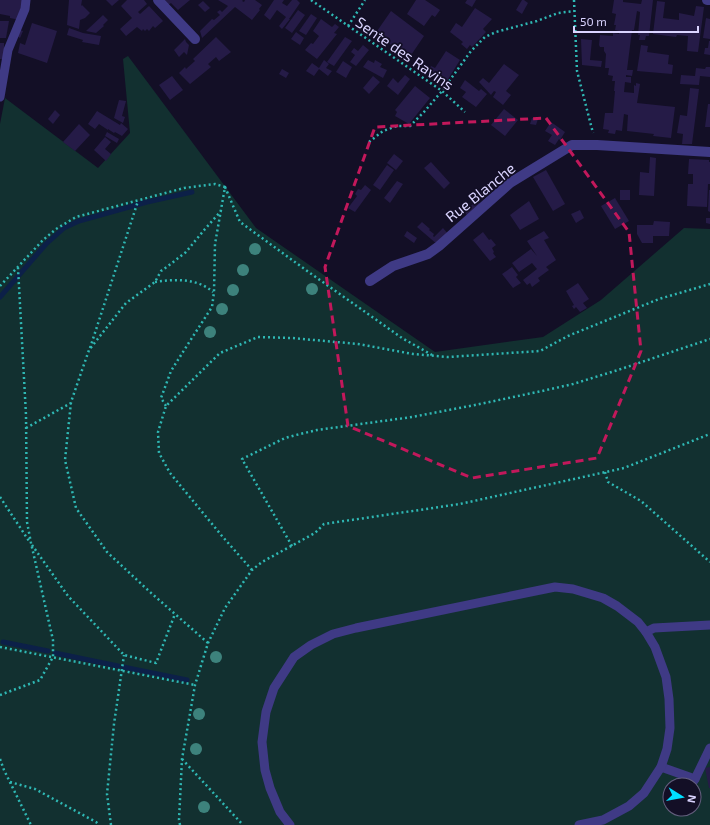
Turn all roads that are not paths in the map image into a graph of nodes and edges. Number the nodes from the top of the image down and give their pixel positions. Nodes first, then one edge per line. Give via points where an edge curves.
1 (26, 0) edge
2 (158, 0) edge
3 (707, 0) edge
4 (710, 0) edge
5 (195, 39) dead end
6 (0, 97) edge
7 (710, 152) edge
8 (370, 281) dead end
9 (710, 625) edge
10 (646, 632) junction
11 (710, 748) edge
12 (662, 767) junction
13 (683, 777) edge
14 (696, 777) edge
15 (290, 825) edge
16 (580, 825) edge

1 - 6 lane via 25,9 8,50
2 - 5 street
3 - 4 street
7 - 8 street, Rue Blanche via 572,145 510,183 428,254 392,266
9 - 10 lane via 654,628
10 - 12 lane via 666,676 669,698 670,728
10 - 15 lane via 638,622 603,598 573,589 555,587 356,628 332,634 311,645 294,657 274,688 266,712 262,742 270,788 280,812
11 - 14 lane
12 - 13 lane
12 - 16 lane via 644,793 628,806 603,820

